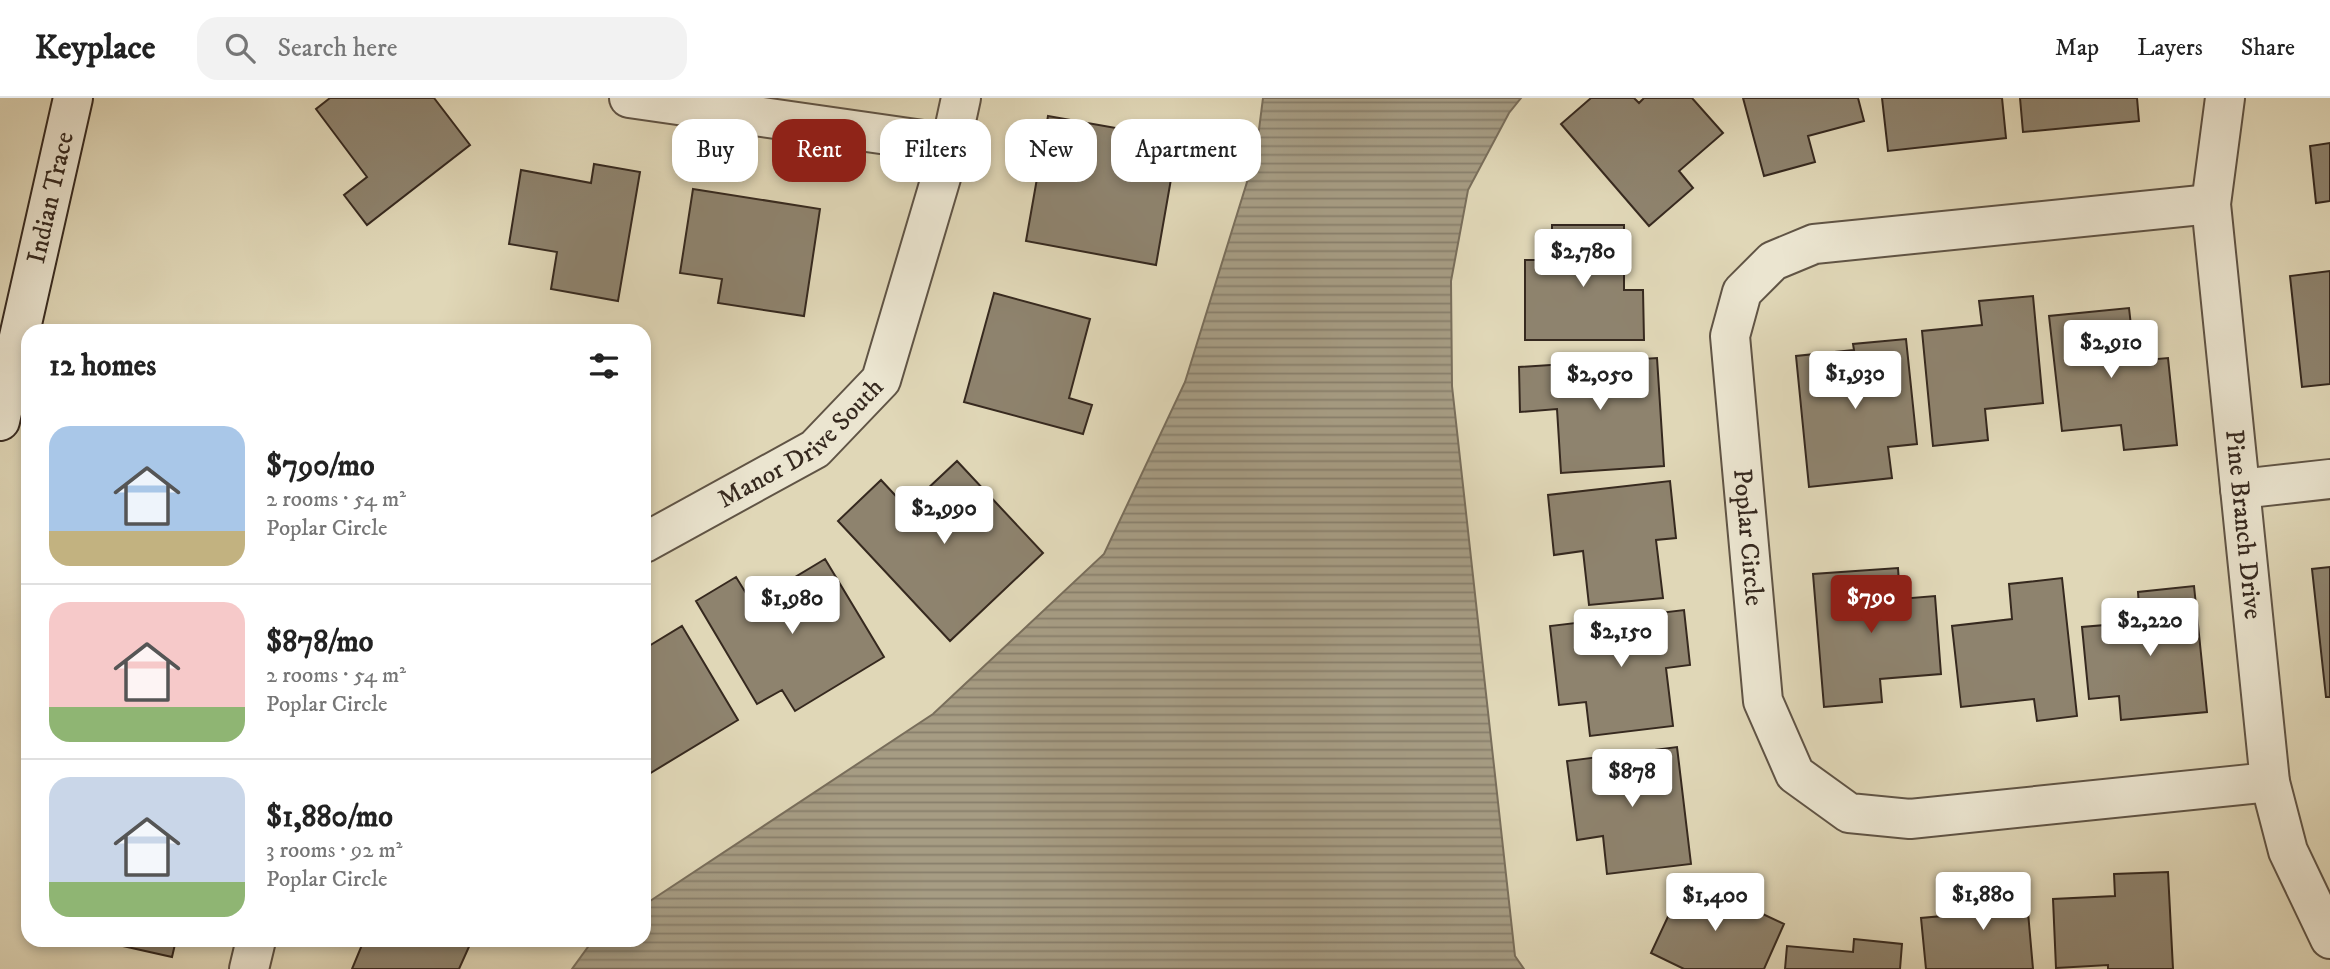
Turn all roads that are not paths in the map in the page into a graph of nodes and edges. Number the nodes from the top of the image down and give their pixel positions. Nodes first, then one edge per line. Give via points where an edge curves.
1 (73, 98) edge
2 (629, 98) edge
3 (961, 98) edge
4 (2225, 98) edge
5 (956, 119) edge
6 (880, 134) edge
7 (940, 182) edge
8 (2211, 204) junction
9 (22, 324) edge
10 (21, 328) edge
11 (0, 421) edge
12 (2330, 479) edge
13 (2240, 489) junction
14 (651, 539) edge
15 (2270, 782) junction
16 (2330, 939) edge
17 (254, 947) edge
18 (249, 969) edge

1 - 9 street, Indian Trace
2 - 6 street
3 - 5 street, Manor Drive South
4 - 8 street, Pine Branch Drive
7 - 14 street, Manor Drive South via 881,380 815,449
8 - 13 street, Pine Branch Drive
8 - 15 street, Poplar Circle via 1814,244 1773,261 1742,292 1730,336 1763,701 1795,774 1849,813 1910,819
10 - 11 street, Indian Trace
12 - 13 street
13 - 15 street, Pine Branch Drive
15 - 16 street, Pine Branch Drive via 2288,851
17 - 18 street

